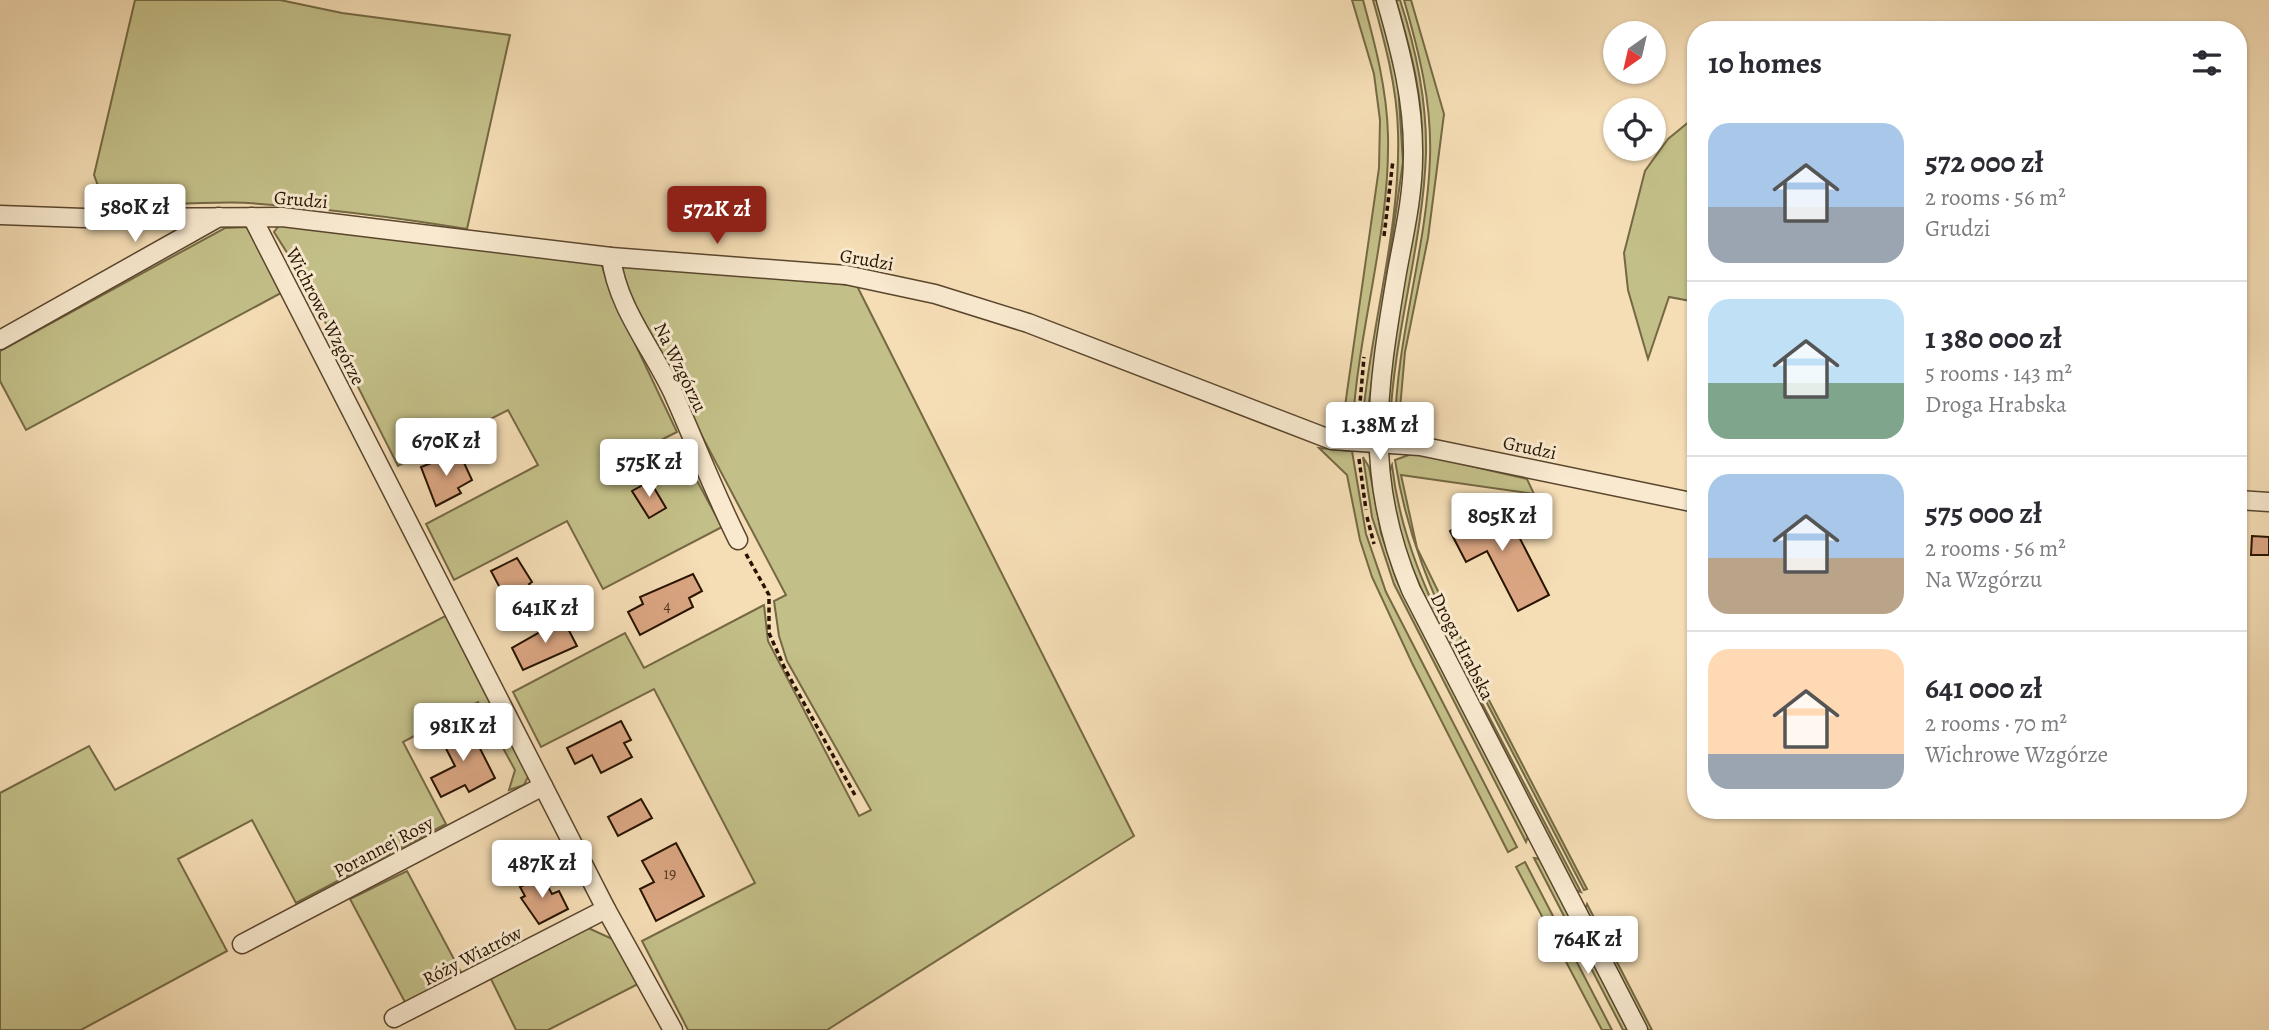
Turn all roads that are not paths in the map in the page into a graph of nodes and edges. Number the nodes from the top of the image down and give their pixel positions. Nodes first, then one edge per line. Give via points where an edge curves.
1 (1386, 0) edge
2 (0, 215) edge
3 (219, 217) junction
4 (252, 217) junction
5 (611, 257) junction
6 (0, 340) edge
7 (1377, 442) junction
8 (1687, 501) edge
9 (2247, 501) edge
10 (2269, 502) edge
11 (738, 540) road end
12 (543, 786) junction
13 (607, 909) junction
14 (242, 944) dead end
15 (394, 1018) dead end
16 (673, 1030) edge
17 (1638, 1030) edge

1 - 7 street, Droga Hrabska via 1404,62 1413,158 1384,347
2 - 3 street, Grudzi
3 - 4 street, Grudzi
3 - 6 street
4 - 5 street, Grudzi
4 - 12 street, Wichrowe Wzgórze
5 - 7 street, Grudzi via 846,275 935,294 1028,323 1325,438
5 - 11 street, Na Wzgórzu via 614,283 673,392
7 - 8 street, Grudzi via 1420,446
7 - 17 street, Droga Hrabska via 1390,528 1411,590
9 - 10 street
12 - 13 street, Wichrowe Wzgórze
12 - 14 street, Porannej Rosy
13 - 15 street, Róży Wiatrów
13 - 16 street, Wichrowe Wzgórze

